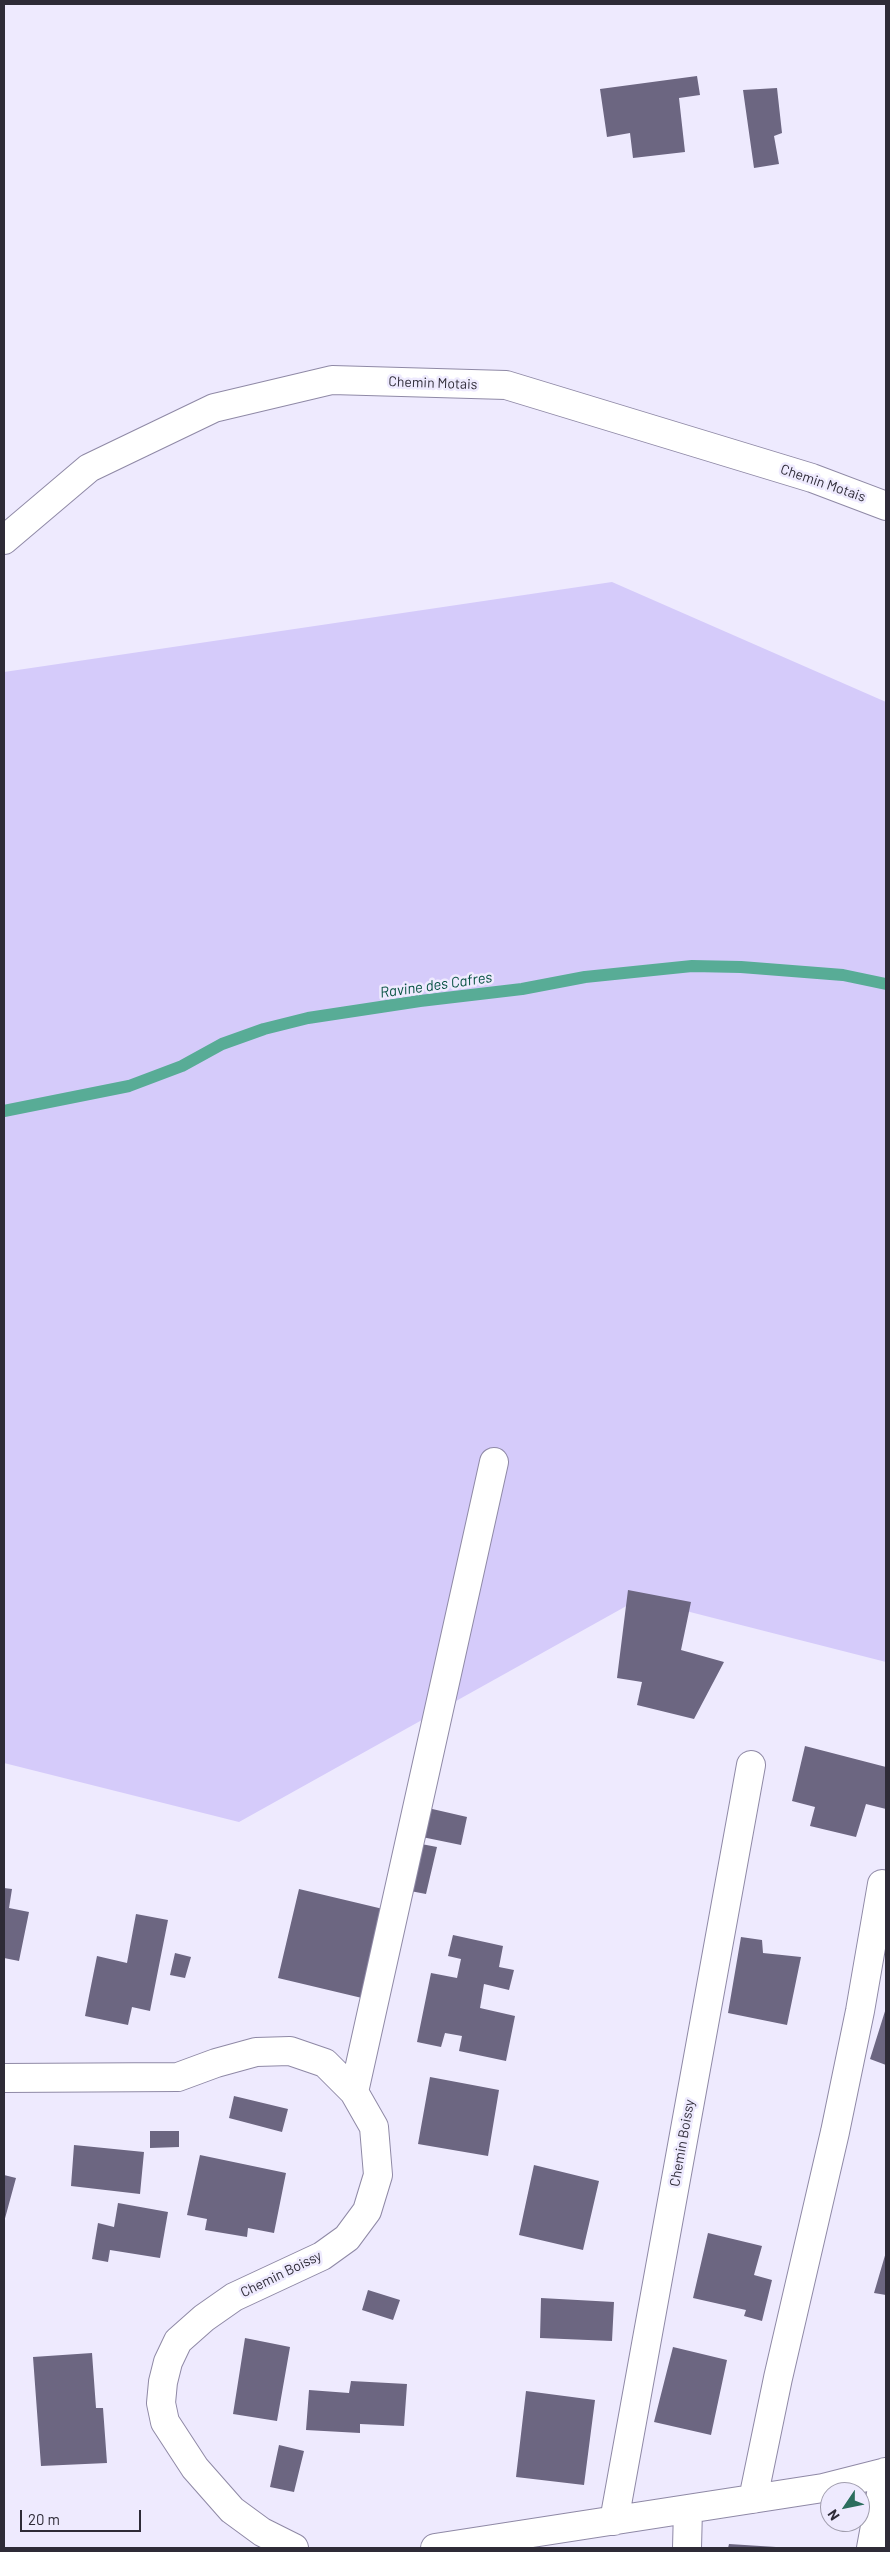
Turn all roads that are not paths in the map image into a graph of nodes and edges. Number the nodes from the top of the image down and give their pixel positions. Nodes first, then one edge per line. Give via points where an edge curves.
1 (886, 506) edge
2 (4, 540) edge
3 (494, 1462) dead end
4 (751, 1765) dead end
5 (882, 1884) dead end
6 (4, 2078) edge
7 (354, 2092) junction
8 (886, 2472) edge
9 (753, 2499) junction
10 (688, 2509) junction
11 (614, 2520) junction
12 (294, 2548) edge
13 (435, 2548) edge
14 (687, 2548) edge
15 (871, 2548) edge

1 - 2 street, Chemin Motais via 812,478 506,385 332,380 214,408 89,468
3 - 7 street
4 - 11 street, Chemin Boissy
5 - 9 street via 835,2132
6 - 7 street, Chemin Boissy via 178,2077 256,2052 290,2051 325,2063
7 - 12 street, Chemin Boissy via 374,2127 378,2175 367,2211 347,2238 322,2256 234,2297 204,2318 178,2341 163,2382 161,2403 165,2422 195,2468 232,2510 262,2532
8 - 9 street via 822,2488
8 - 15 street
9 - 10 street
10 - 11 street
10 - 14 street
11 - 13 street

